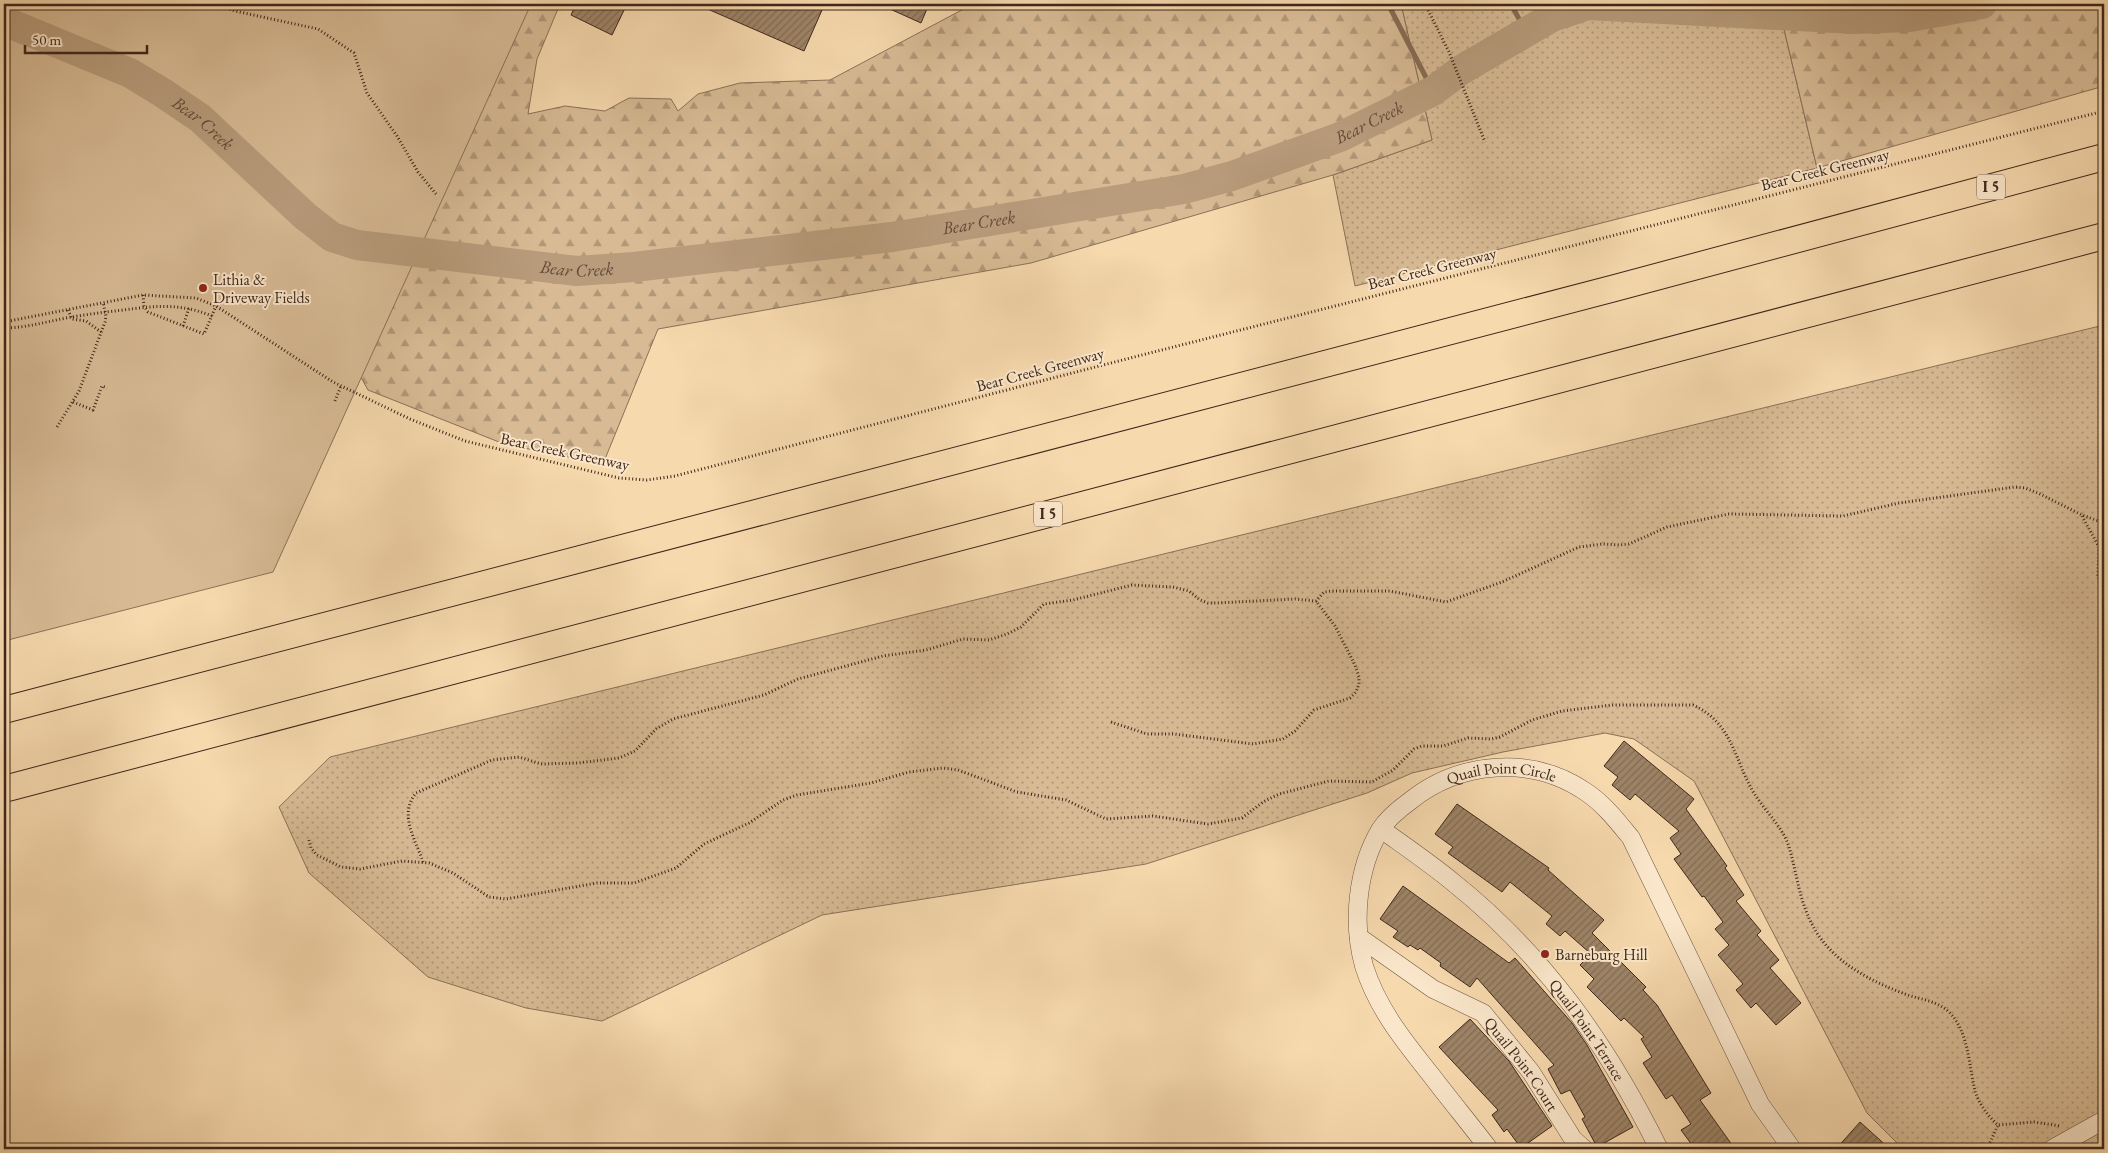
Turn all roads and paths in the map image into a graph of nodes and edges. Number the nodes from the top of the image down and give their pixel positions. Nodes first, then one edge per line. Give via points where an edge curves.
1 (128, 4) edge
2 (151, 4) edge
3 (213, 4) edge
4 (1425, 4) edge
5 (2104, 111) edge
6 (2104, 139) edge
7 (1485, 142) dead end
8 (2104, 157) edge
9 (436, 194) dead end
10 (1878, 216) junction
11 (2100, 238) edge
12 (143, 296) junction
13 (103, 302) junction
14 (144, 306) junction
15 (216, 306) junction
16 (189, 308) junction
17 (68, 310) junction
18 (105, 312) junction
19 (212, 316) junction
20 (70, 317) junction
21 (4, 322) edge
22 (183, 326) junction
23 (4, 328) edge
24 (101, 332) junction
25 (341, 386) junction
26 (107, 388) dead end
27 (335, 401) dead end
28 (73, 402) junction
29 (57, 427) dead end
30 (2082, 515) junction
31 (2104, 523) edge
32 (2104, 549) edge
33 (2100, 559) junction
34 (1316, 601) junction
35 (2104, 609) edge
36 (4, 710) edge
37 (1111, 722) dead end
38 (4, 789) edge
39 (1381, 829) junction
40 (309, 840) dead end
41 (423, 862) junction
42 (1359, 937) junction
43 (2104, 1076) edge
44 (2104, 1096) edge
45 (2103, 1123) edge
46 (1998, 1125) junction
47 (2063, 1127) dead end
48 (1578, 1144) edge
49 (1489, 1149) edge
50 (1659, 1149) edge
51 (1792, 1149) edge
52 (1988, 1149) edge
53 (2052, 1149) edge

1 - 2 path via 142,8
3 - 9 path via 318,29 354,53 367,93
4 - 7 path via 1449,52
5 - 25 path, Bear Creek Greenway via 675,476 647,480 619,478 498,450 410,419
6 - 10 highway
8 - 10 highway, I 5
10 - 36 highway, I 5
11 - 38 highway, I 5
12 - 13 path, Bear Creek Greenway
12 - 14 path
12 - 15 path, Bear Creek Greenway via 196,298
13 - 17 path, Bear Creek Greenway
13 - 18 path
14 - 16 path
14 - 18 path
14 - 22 path via 152,314
15 - 19 path
15 - 25 path, Bear Creek Greenway
16 - 19 path
16 - 22 path
17 - 20 path
17 - 21 path, Bear Creek Greenway
18 - 20 path
18 - 24 path
19 - 22 path via 204,334
20 - 23 path
20 - 24 path via 86,321
24 - 28 path
25 - 27 path
26 - 28 path via 102,386 93,410
28 - 29 path
30 - 31 path
30 - 33 path via 2099,547
30 - 34 path via 2038,493 2015,487 1899,503 1843,516 1729,514 1667,526 1629,544 1579,547 1502,582 1446,602 1390,591 1324,592
32 - 33 path
33 - 35 path via 2098,575
34 - 37 path via 1330,618 1355,664 1359,684 1350,698 1314,710 1295,732 1283,739 1253,744 1174,734 1147,734
34 - 41 path via 1208,603 1189,591 1173,587 1132,585 1044,604 1021,626 989,640 963,639 926,650 883,656 798,679 764,696 673,719 656,729 635,751 619,758 541,764 519,757 492,760 416,793 412,798 409,828
39 - 42 street, Quail Point Circle via 1370,851 1360,889
39 - 50 street, Quail Point Terrace via 1455,884 1536,961 1561,990 1609,1058
39 - 51 street, Quail Point Circle via 1418,794 1466,771 1497,767 1529,769 1586,792 1631,838 1760,1104
40 - 41 path via 317,855 351,869 402,861
41 - 46 path via 453,874 482,894 496,899 506,900 597,883 628,884 676,868 704,844 749,824 783,800 871,783 908,772 943,768 976,775 1018,792 1066,800 1106,819 1152,816 1208,824 1242,818 1278,794 1330,781 1372,782 1394,770 1414,749 1422,746 1443,746 1468,738 1500,737 1532,720 1598,706 1693,705 1722,728 1751,789 1785,837 1803,904 1822,940 1848,965 1906,994 1941,1005 1951,1014 1967,1046 1979,1102
42 - 48 street, Quail Point Court via 1433,989 1483,1013 1531,1072
42 - 49 street, Quail Point Circle via 1364,965 1390,1022
43 - 44 path
45 - 53 street
46 - 47 path via 2034,1122
46 - 52 path

